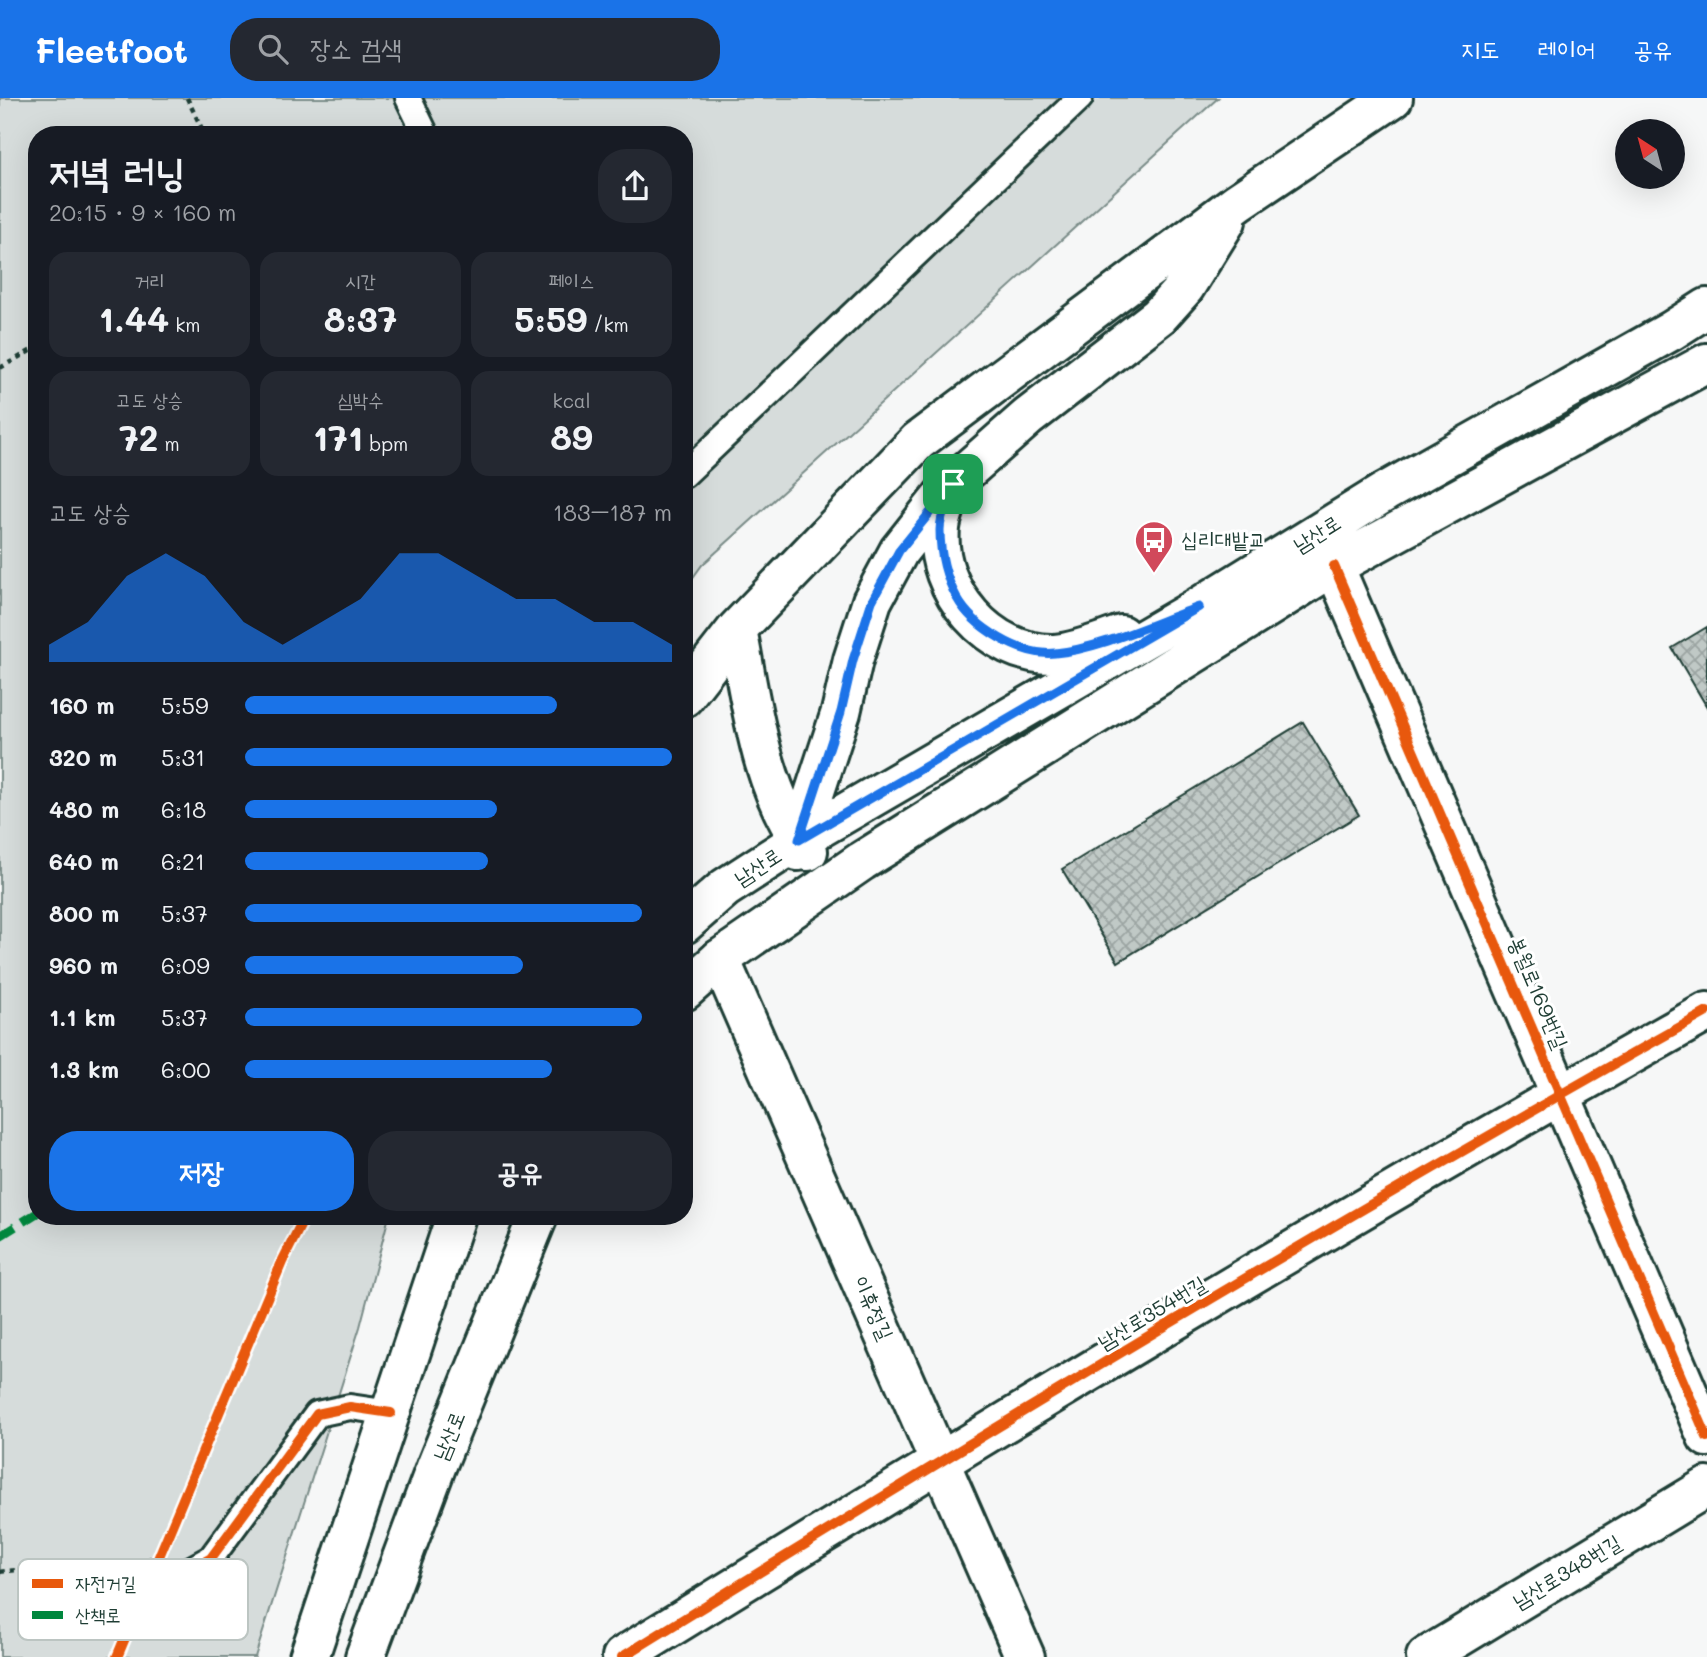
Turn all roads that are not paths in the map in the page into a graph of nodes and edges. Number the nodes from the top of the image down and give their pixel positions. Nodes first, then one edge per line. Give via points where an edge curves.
1 (408, 98) edge
2 (1080, 98) edge
3 (1393, 98) edge
4 (422, 126) edge
5 (1238, 202) junction
6 (1707, 308) edge
7 (1700, 367) edge
8 (693, 466) edge
9 (953, 484) junction
10 (1334, 566) junction
11 (1199, 607) junction
12 (737, 629) junction
13 (693, 685) edge
14 (799, 840) junction
15 (862, 861) junction
16 (693, 916) edge
17 (755, 935) junction
18 (720, 959) junction
19 (693, 983) edge
20 (1707, 1012) edge
21 (1560, 1094) junction
22 (454, 1225) edge
23 (534, 1225) edge
24 (391, 1413) junction
25 (1707, 1437) edge
26 (940, 1461) junction
27 (1707, 1487) edge
28 (209, 1559) edge
29 (309, 1657) edge
30 (365, 1657) edge
31 (622, 1657) edge
32 (1025, 1657) edge
33 (1426, 1657) edge

1 - 4 lane
2 - 8 lane
3 - 5 main road
5 - 9 main road via 1185,287 1159,316 1028,417
5 - 12 main road via 918,441
6 - 11 main road, 남산로 via 1385,492
7 - 10 main road, 남산로
9 - 11 main road via 940,528 943,566 957,600 986,630 1017,649 1054,654
9 - 14 main road via 899,551 872,601
10 - 15 main road, 남산로
10 - 21 main road, 봉월로169번길
11 - 14 main road, 남산로
12 - 13 main road
12 - 14 main road via 767,771
14 - 15 main road via 825,864
14 - 16 main road, 남산로 via 725,888
14 - 17 main road via 795,874 784,902
15 - 17 main road, 남산로
17 - 18 main road, 남산로
18 - 19 main road, 남산로
18 - 26 main road, 이휴정길
20 - 21 main road, 남산로354번길
21 - 25 main road, 봉월로169번길
21 - 26 main road, 남산로354번길
22 - 24 main road
23 - 30 main road, 남산로
24 - 28 lane via 350,1407 317,1414
24 - 29 main road
26 - 31 main road, 남산로354번길
26 - 32 main road, 이휴정길
27 - 33 main road, 남산로348번길

